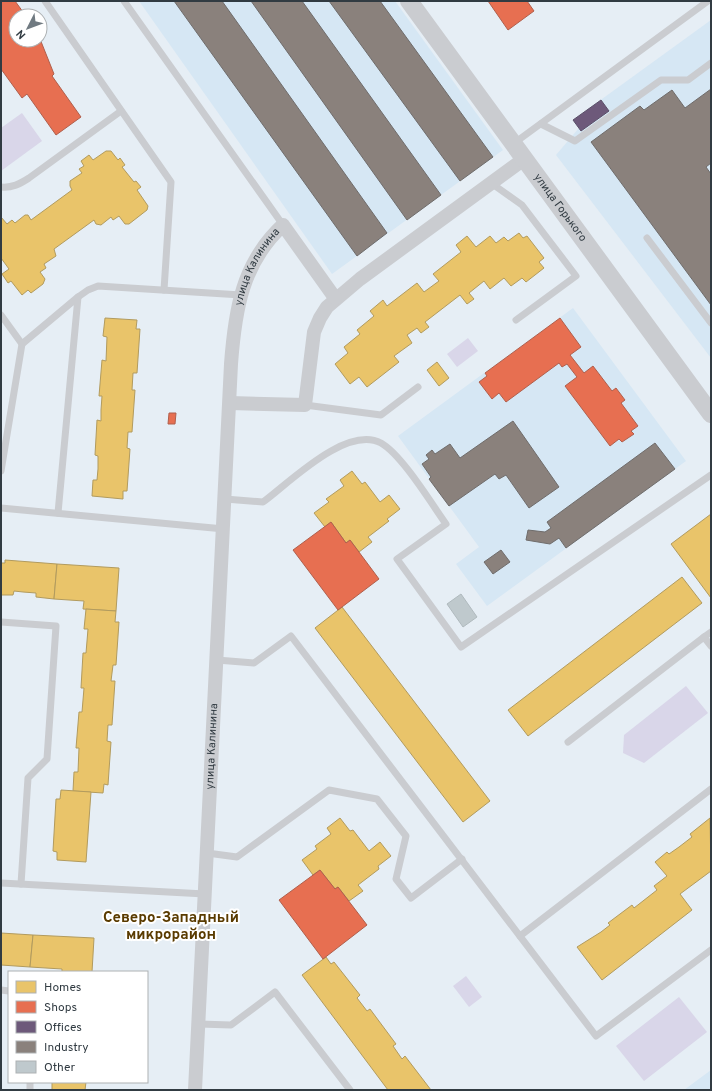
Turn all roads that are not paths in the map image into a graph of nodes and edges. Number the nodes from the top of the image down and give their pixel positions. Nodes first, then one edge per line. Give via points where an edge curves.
1 (45, 1) edge
2 (124, 1) edge
3 (409, 1) edge
4 (708, 1) edge
5 (711, 63) edge
6 (121, 112) junction
7 (541, 124) junction
8 (513, 144) junction
9 (524, 159) junction
10 (491, 183) junction
11 (1, 187) edge
12 (283, 225) junction
13 (647, 238) dead end
14 (164, 290) junction
15 (240, 295) junction
16 (78, 297) junction
17 (335, 298) junction
18 (1, 315) edge
19 (516, 320) dead end
20 (711, 323) edge
21 (22, 344) junction
22 (418, 387) dead end
23 (230, 403) junction
24 (305, 405) junction
25 (711, 414) edge
26 (1, 471) edge
27 (711, 474) edge
28 (225, 499) junction
29 (1, 508) edge
30 (58, 513) junction
31 (224, 529) junction
32 (1, 622) edge
33 (711, 632) edge
34 (704, 637) junction
35 (711, 646) edge
36 (217, 660) junction
37 (568, 742) dead end
38 (711, 789) edge
39 (208, 853) junction
40 (462, 859) junction
41 (1, 883) edge
42 (21, 884) junction
43 (205, 894) junction
44 (520, 936) junction
45 (711, 950) edge
46 (199, 1024) junction
47 (196, 1090) edge
48 (350, 1090) edge

1 - 6 lane
2 - 12 lane
3 - 8 street, улица Горького
4 - 7 lane
5 - 7 lane via 688,80 661,80 575,141
6 - 11 lane via 18,185
6 - 14 lane via 172,182
7 - 8 lane
8 - 9 street, улица Горького
9 - 10 street
9 - 25 street, улица Горького
10 - 17 street
10 - 19 lane via 522,205 576,276
12 - 15 street, улица Калинина via 254,260
12 - 17 street, улица Калинина
13 - 20 lane
14 - 15 lane
14 - 16 lane via 98,286
15 - 23 street, улица Калинина via 233,339
16 - 21 lane
16 - 30 lane
17 - 24 street via 320,318 314,332
18 - 21 lane
21 - 26 lane
22 - 24 lane via 381,415
23 - 24 street
23 - 28 street, улица Калинина
27 - 28 lane via 461,647 396,559 446,524 397,458 380,443 365,440 341,444 262,502
28 - 31 street, улица Калинина
29 - 30 lane
30 - 31 lane
31 - 36 street, улица Калинина
32 - 42 lane via 56,626 46,759 28,778
33 - 34 lane
34 - 35 lane
34 - 37 lane
36 - 39 street, улица Калинина
36 - 40 lane via 254,663 291,636
38 - 44 lane
39 - 40 lane via 237,857 329,790 377,799 406,836 396,879 411,898
39 - 43 street, улица Калинина
40 - 44 lane
41 - 42 lane
42 - 43 lane
43 - 46 street, улица Калинина
44 - 45 lane via 596,1036
46 - 47 street, улица Калинина
46 - 48 lane via 231,1025 275,992

